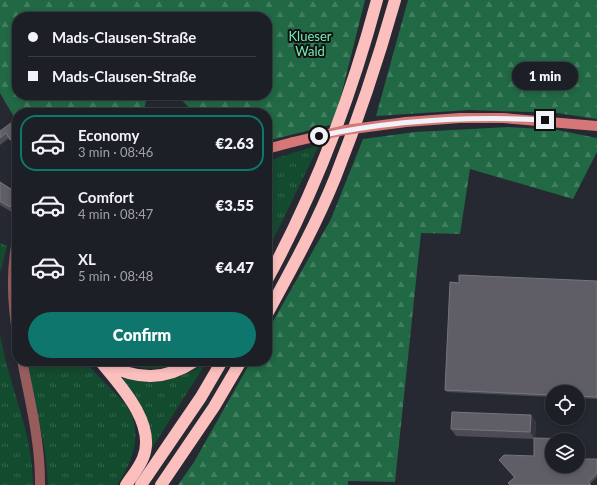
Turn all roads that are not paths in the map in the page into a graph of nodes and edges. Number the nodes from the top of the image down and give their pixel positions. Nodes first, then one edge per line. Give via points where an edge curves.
1 (377, 0) edge
2 (395, 0) edge
3 (597, 126) edge
4 (272, 148) edge
5 (12, 254) edge
6 (272, 271) edge
7 (272, 305) edge
8 (4, 308) dead end
9 (11, 356) dead end
10 (12, 359) edge
11 (14, 366) edge
12 (104, 366) edge
13 (110, 366) edge
14 (188, 366) edge
15 (219, 366) edge
16 (238, 366) edge
17 (40, 485) edge
18 (126, 485) edge
19 (141, 485) edge
20 (161, 485) edge

1 - 6 highway via 347,98 319,171
2 - 7 highway via 363,104 334,179 297,259
3 - 4 main road, bridge via 503,118 460,118 345,130
5 - 8 street via 7,268
9 - 10 street
11 - 17 street via 38,450
12 - 18 highway via 134,403 142,421 145,443 143,458
13 - 14 highway via 136,376 165,375
15 - 19 highway
16 - 20 highway via 214,407

